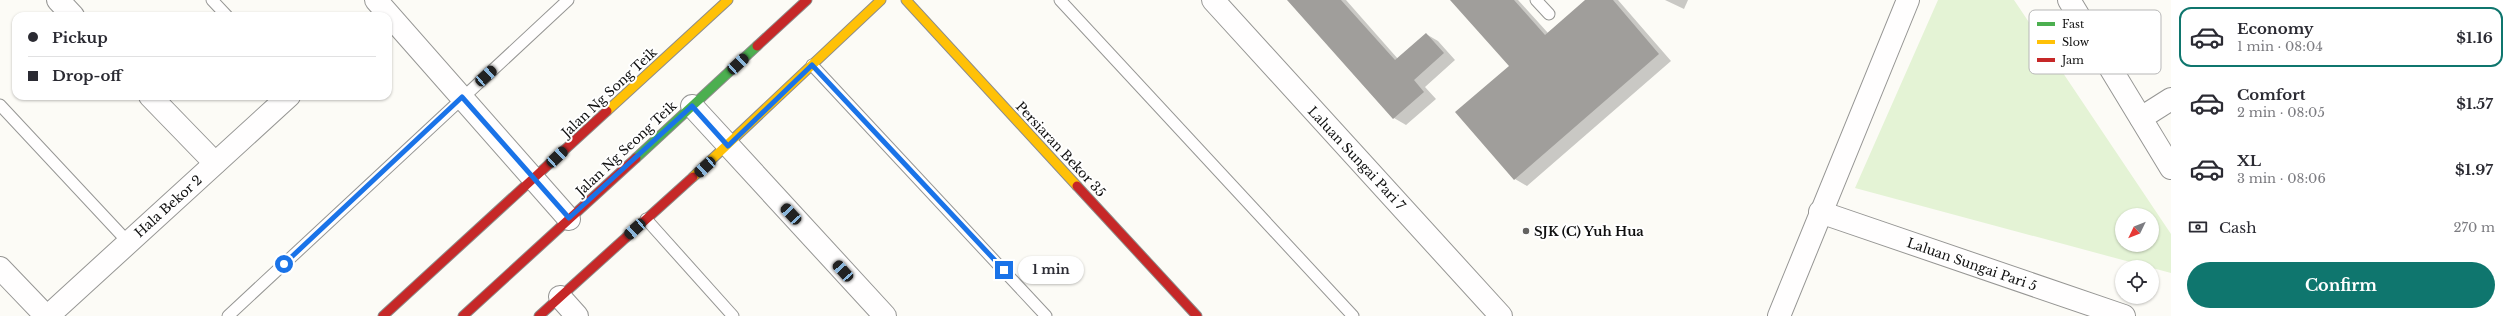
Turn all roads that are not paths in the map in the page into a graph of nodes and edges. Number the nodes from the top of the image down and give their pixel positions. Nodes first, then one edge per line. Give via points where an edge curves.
1 (58, 0) edge
2 (212, 0) edge
3 (568, 0) edge
4 (728, 0) edge
5 (807, 0) edge
6 (881, 0) edge
7 (906, 0) edge
8 (1060, 0) edge
9 (1212, 0) edge
10 (1536, 0) edge
11 (1908, 0) edge
12 (2069, 0) edge
13 (2075, 10) edge
14 (69, 12) edge
15 (223, 12) edge
16 (1549, 14) dead end
17 (392, 17) edge
18 (812, 65) junction
19 (2114, 74) edge
20 (462, 97) junction
21 (2171, 99) edge
22 (154, 100) edge
23 (285, 100) edge
24 (0, 105) edge
25 (692, 106) junction
26 (2141, 118) junction
27 (728, 146) junction
28 (215, 163) junction
29 (2171, 168) edge
30 (534, 178) junction
31 (1820, 212) junction
32 (569, 218) junction
33 (646, 219) junction
34 (128, 242) junction
35 (0, 268) edge
36 (560, 297) junction
37 (47, 316) edge
38 (228, 316) edge
39 (383, 316) edge
40 (463, 316) edge
41 (539, 316) edge
42 (577, 316) edge
43 (734, 316) edge
44 (885, 316) edge
45 (1046, 316) edge
46 (1197, 316) edge
47 (1353, 316) edge
48 (1501, 316) edge
49 (1779, 316) edge
50 (2124, 316) edge

1 - 14 street
2 - 15 lane
3 - 20 lane
4 - 30 street, Jalan Ng Song Teik
5 - 25 street, Jalan Ng Seong Teik
6 - 18 street
7 - 46 street, Persiaran Bekor 35
8 - 47 lane
9 - 48 street, Laluan Sungai Pari 7
10 - 16 lane
11 - 31 street
12 - 13 street
17 - 20 street
18 - 27 street
18 - 45 lane
19 - 26 street
20 - 30 street
20 - 38 lane
21 - 26 street
22 - 28 street
23 - 28 street, Hala Bekor 2
24 - 34 lane
25 - 27 street
25 - 32 street, Jalan Ng Seong Teik
26 - 29 street
27 - 33 street
27 - 44 street
28 - 34 street, Hala Bekor 2
30 - 32 street
30 - 39 street, Jalan Ng Song Teik
31 - 49 street
31 - 50 street, Laluan Sungai Pari 5
32 - 40 street, Jalan Ng Seong Teik
33 - 36 street
33 - 43 lane
34 - 37 street, Hala Bekor 2
35 - 37 street
36 - 41 street
36 - 42 street

